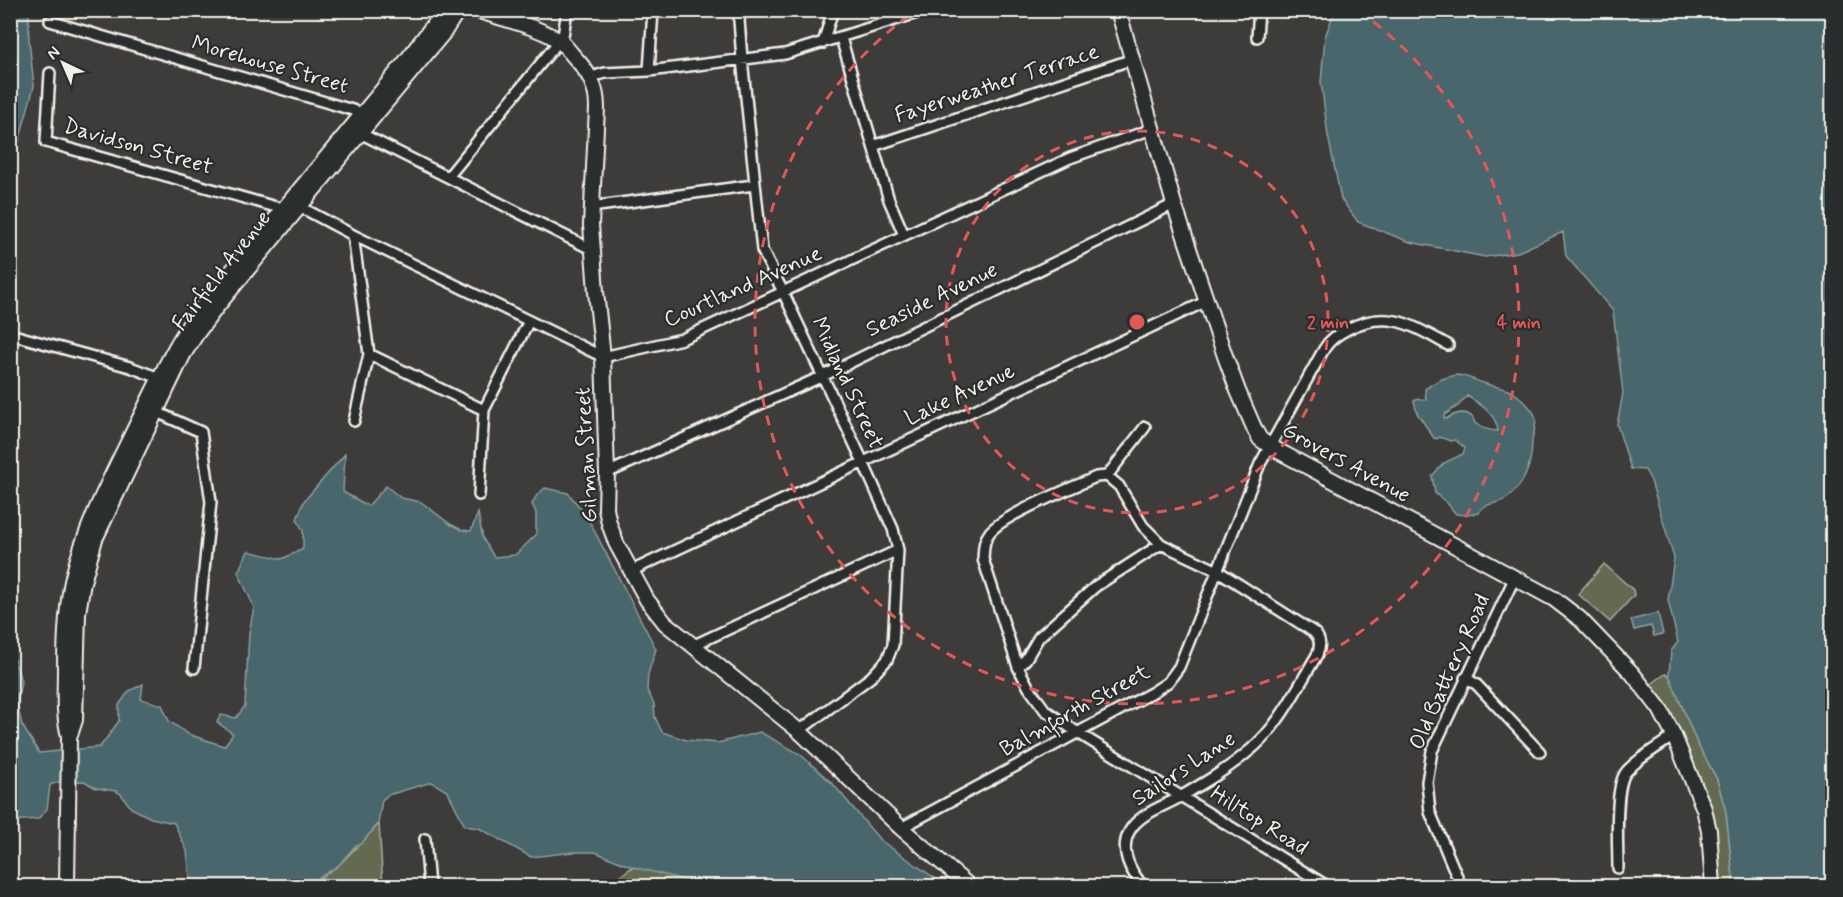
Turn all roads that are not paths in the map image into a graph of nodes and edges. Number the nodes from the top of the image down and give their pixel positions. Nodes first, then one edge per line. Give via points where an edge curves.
1 (476, 10) edge
2 (567, 10) edge
3 (653, 10) edge
4 (742, 10) edge
5 (833, 10) edge
6 (927, 10) edge
7 (1118, 10) edge
8 (1259, 10) edge
9 (446, 13) edge
10 (50, 21) dead end
11 (1257, 37) dead end
12 (841, 38) junction
13 (560, 42) junction
14 (823, 43) junction
15 (742, 59) junction
16 (1132, 59) junction
17 (649, 70) junction
18 (50, 73) dead end
19 (591, 77) junction
20 (369, 115) junction
21 (1152, 129) junction
22 (356, 131) junction
23 (873, 146) junction
24 (448, 177) junction
25 (754, 185) junction
26 (1174, 204) junction
27 (591, 207) junction
28 (292, 208) junction
29 (353, 235) junction
30 (903, 235) junction
31 (592, 250) junction
32 (783, 292) junction
33 (1207, 301) junction
34 (529, 321) junction
35 (10, 334) edge
36 (1448, 345) dead end
37 (369, 354) junction
38 (603, 357) junction
39 (823, 376) junction
40 (165, 380) junction
41 (150, 410) junction
42 (484, 410) junction
43 (354, 421) dead end
44 (1145, 427) dead end
45 (1271, 447) junction
46 (863, 462) junction
47 (607, 473) junction
48 (1107, 476) junction
49 (479, 495) dead end
50 (1161, 544) junction
51 (898, 550) junction
52 (632, 571) junction
53 (1218, 571) junction
54 (1515, 577) junction
55 (692, 646) junction
56 (1018, 667) junction
57 (194, 668) dead end
58 (1466, 678) junction
59 (799, 731) junction
60 (1078, 733) junction
61 (1674, 736) junction
62 (1540, 752) dead end
63 (1181, 796) junction
64 (901, 828) junction
65 (425, 839) dead end
66 (1618, 868) dead end
67 (1457, 885) edge
68 (67, 886) edge
69 (429, 886) edge
70 (969, 886) edge
71 (1143, 886) edge
72 (1327, 886) edge
73 (1713, 886) edge

1 - 13 street, Gilman Street via 541,31
2 - 13 street
3 - 17 street
4 - 15 street, Midland Street
5 - 14 street
6 - 12 street
7 - 16 street, Grovers Avenue
8 - 11 street
9 - 20 street, Fairfield Avenue via 444,32
10 - 20 street, Morehouse Street
12 - 14 street
12 - 23 street
13 - 19 street, Gilman Street
13 - 24 street
14 - 15 street via 784,54
15 - 17 street
15 - 25 street, Midland Street
16 - 21 street, Grovers Avenue
16 - 23 street, Fayerweather Terrace
17 - 19 street
18 - 28 street, Davidson Street via 46,142 276,207
19 - 27 street, Gilman Street via 597,108
20 - 22 street, Fairfield Avenue
21 - 26 street, Grovers Avenue
21 - 30 street, Courtland Avenue via 1070,158
22 - 24 street
22 - 28 street, Fairfield Avenue
23 - 30 street
24 - 31 street
25 - 27 street
25 - 32 street, Midland Street via 762,250
26 - 33 street, Grovers Avenue
26 - 39 street, Seaside Avenue
27 - 31 street, Gilman Street
28 - 29 street via 306,210
28 - 40 street, Fairfield Avenue via 176,346
29 - 34 street
29 - 37 street
30 - 32 street, Courtland Avenue
31 - 38 street, Gilman Street
32 - 38 street, Courtland Avenue via 682,339
32 - 39 street, Midland Street
33 - 45 street, Grovers Avenue via 1248,417 1260,439
33 - 46 street, Lake Avenue
34 - 38 street
34 - 42 street
35 - 40 street
36 - 45 street, Balmforth Street via 1406,322 1392,319 1361,322 1342,332 1328,343
37 - 42 street
37 - 43 street
38 - 47 street, Gilman Street
39 - 46 street, Midland Street
39 - 47 street, Seaside Avenue
40 - 41 street, Fairfield Avenue
41 - 57 street via 201,432 203,440 211,502
41 - 68 street, Fairfield Avenue via 82,546 78,580 67,615
42 - 49 street
44 - 48 street
45 - 53 street, Balmforth Street via 1260,464
45 - 54 street, Grovers Avenue
46 - 51 street, Midland Street via 893,529
46 - 52 street, Lake Avenue
47 - 52 street, Gilman Street via 609,523
48 - 50 street via 1119,486 1143,526
48 - 56 street, Hilltop Road via 1096,477 1009,517 991,531 984,543 983,559
50 - 53 street
50 - 56 street via 1096,586 1039,637
51 - 55 street
51 - 59 street, Midland Street via 893,645 887,660 871,677
52 - 55 street, Gilman Street via 655,611
53 - 60 street, Balmforth Street via 1179,667 1167,682
53 - 63 street, Sailors Lane via 1312,631 1320,645 1269,732 1231,766
54 - 58 street, Old Battery Road
54 - 61 street, Grovers Avenue via 1558,601 1580,619 1653,699
55 - 59 street, Gilman Street
56 - 60 street, Hilltop Road via 1045,710
58 - 62 street
58 - 67 street, Old Battery Road via 1432,751 1427,782 1430,812
59 - 64 street, Gilman Street
60 - 63 street, Hilltop Road
60 - 64 street, Balmforth Street
61 - 66 street via 1621,779
61 - 73 street, Grovers Avenue via 1704,809
63 - 71 street, Sailors Lane via 1140,818 1129,831 1125,854 1132,873
63 - 72 street, Hilltop Road
64 - 70 street, Gilman Street
65 - 69 street

